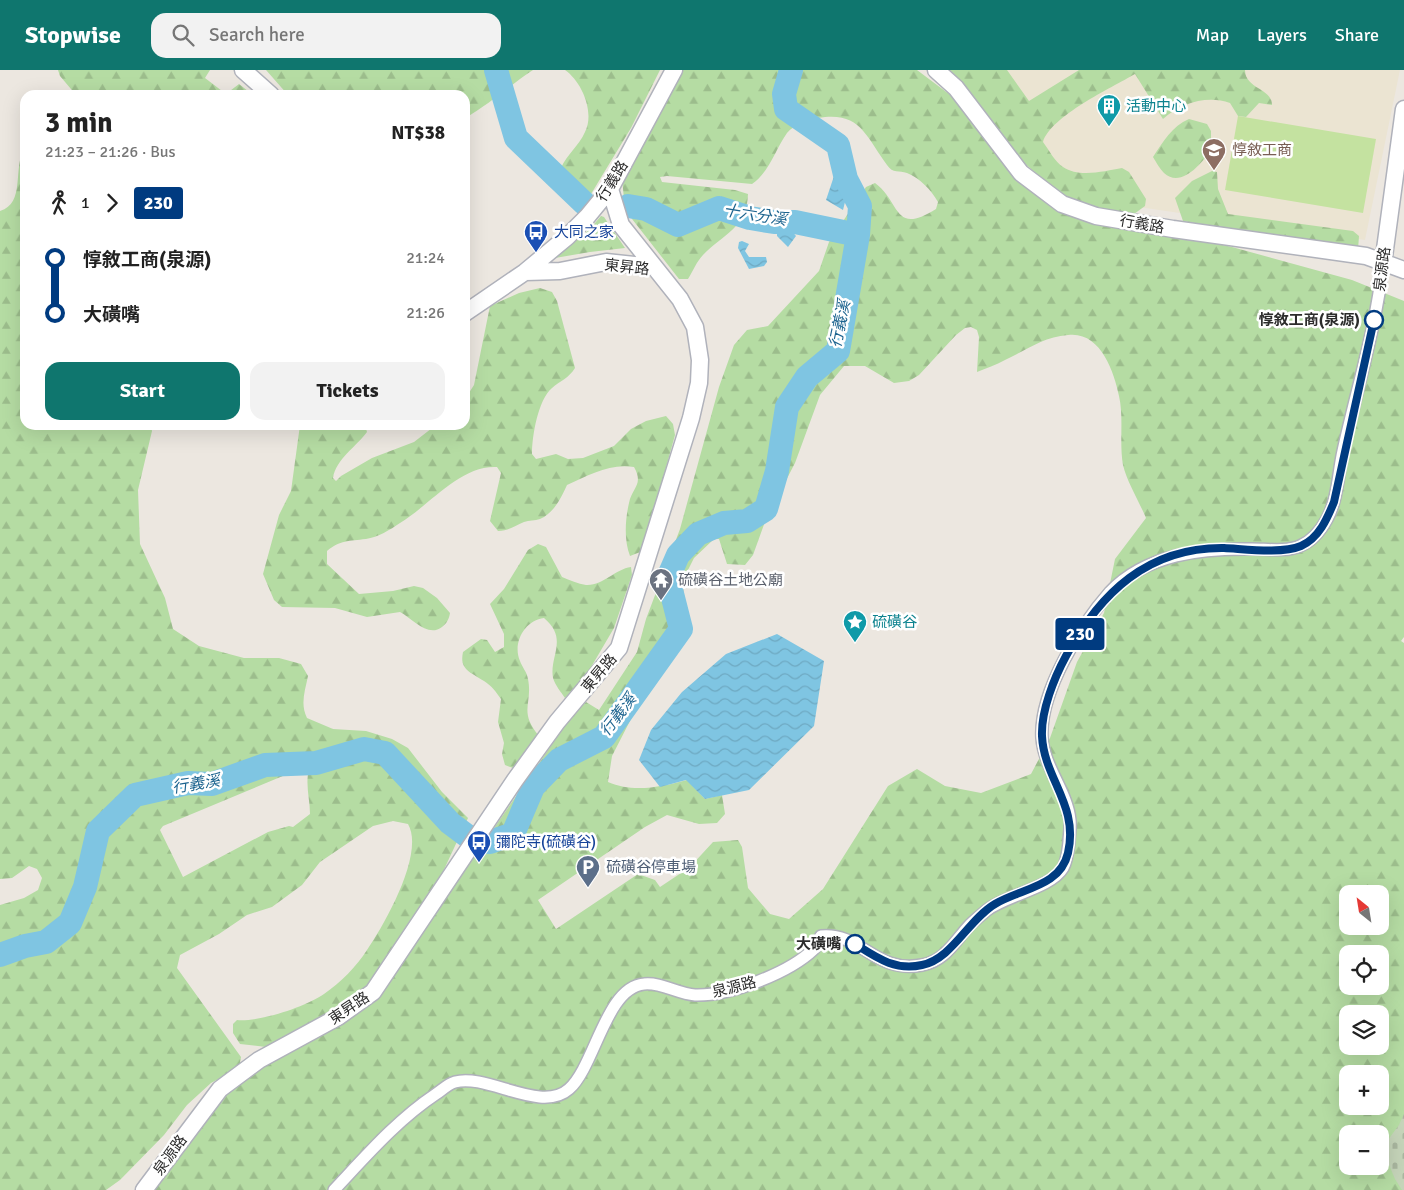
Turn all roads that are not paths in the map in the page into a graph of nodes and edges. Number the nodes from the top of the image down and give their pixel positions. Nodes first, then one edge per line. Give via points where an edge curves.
1 (243, 70) edge
2 (674, 70) edge
3 (936, 70) edge
4 (265, 90) edge
5 (1404, 109) edge
6 (610, 189) junction
7 (1383, 264) junction
8 (653, 267) junction
9 (1404, 270) edge
10 (525, 272) junction
11 (470, 310) edge
12 (196, 1120) joint
13 (144, 1190) edge
14 (334, 1190) edge

1 - 4 street
2 - 6 street, 行義路
3 - 7 street, 行義路 via 956,88 1021,173 1062,204 1096,216 1173,230 1366,256
5 - 7 street, 泉源路
6 - 8 street via 622,226
6 - 10 street, 行義路 via 567,237
7 - 9 street, 行義路
7 - 14 street, 泉源路 via 1366,362 1343,450 1334,502 1319,531 1307,542 1291,549 1218,548 1161,560 1134,573 1111,591 1089,620 1051,683 1042,736 1046,756 1070,820 1063,868 1052,878 995,904 932,963 894,966 832,935 821,936 815,949 758,982 696,995 654,985 634,986 621,996 584,1067 568,1089 548,1097 469,1080 453,1083 409,1112
8 - 10 street, 東昇路 via 606,262 560,271
8 - 12 street, 東昇路 via 680,299 694,328 699,345 699,383 619,648 557,722 515,780 373,992 338,1017 259,1060 220,1089
10 - 11 street
12 - 13 street, 泉源路

